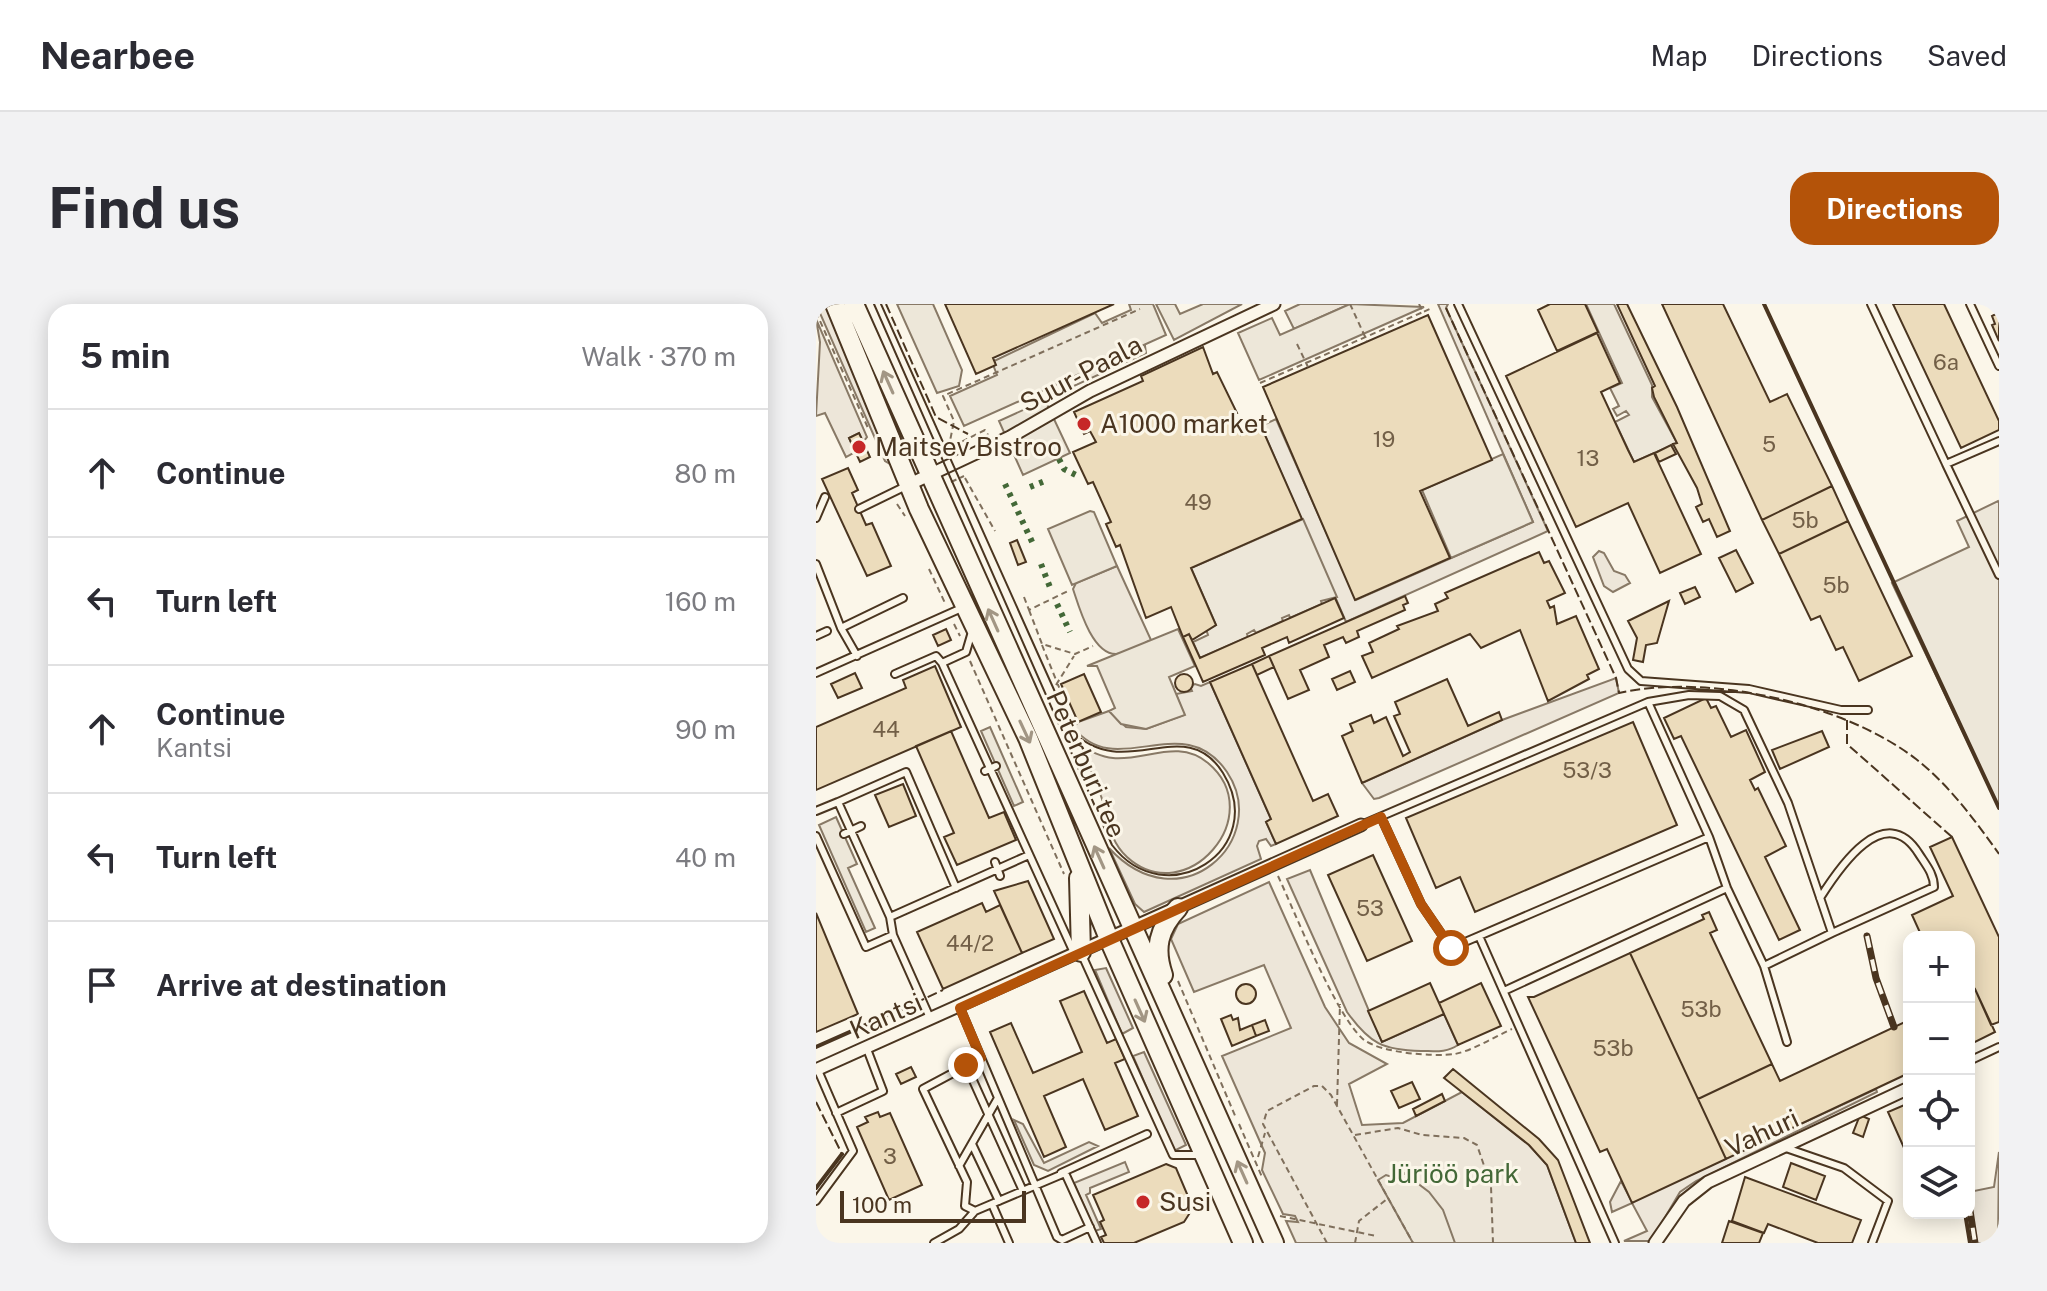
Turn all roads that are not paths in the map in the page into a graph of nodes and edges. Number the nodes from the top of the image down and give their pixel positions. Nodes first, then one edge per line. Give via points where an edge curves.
1 (835, 304) edge
2 (854, 304) edge
3 (1274, 304) edge
4 (1458, 304) edge
5 (1871, 304) edge
6 (1970, 304) edge
7 (1999, 366) edge
8 (1999, 441) edge
9 (1946, 464) junction
10 (938, 480) junction
11 (910, 484) junction
12 (825, 497) dead end
13 (859, 509) dead end
14 (816, 518) edge
15 (816, 564) edge
16 (1999, 575) edge
17 (903, 598) dead end
18 (958, 611) junction
19 (841, 628) junction
20 (827, 631) dead end
21 (816, 636) edge
22 (857, 656) junction
23 (942, 663) junction
24 (816, 673) edge
25 (895, 674) dead end
26 (1648, 702) junction
27 (1868, 710) dead end
28 (838, 802) junction
29 (816, 811) edge
30 (1381, 817) junction
31 (1361, 825) joint
32 (861, 826) dead end
33 (852, 831) junction
34 (844, 834) dead end
35 (816, 836) edge
36 (1709, 837) junction
37 (1029, 855) junction
38 (1077, 856) junction
39 (956, 888) junction
40 (1727, 888) junction
41 (1820, 898) junction
42 (1178, 908) junction
43 (890, 917) junction
44 (1131, 929) junction
45 (1832, 933) junction
46 (893, 935) junction
47 (1479, 936) junction
48 (1109, 939) junction
49 (1078, 953) junction
50 (1764, 966) junction
51 (1504, 991) junction
52 (960, 1008) junction
53 (932, 1021) junction
54 (1180, 1036) junction
55 (1787, 1042) dead end
56 (1999, 1047) edge
57 (867, 1049) junction
58 (981, 1058) junction
59 (1975, 1058) edge
60 (966, 1065) junction
61 (817, 1068) edge
62 (1903, 1091) edge
63 (998, 1098) junction
64 (836, 1113) junction
65 (988, 1115) junction
66 (1147, 1134) dead end
67 (972, 1144) junction
68 (1783, 1147) junction
69 (1204, 1155) junction
70 (959, 1166) junction
71 (1061, 1173) junction
72 (1035, 1185) junction
73 (1023, 1191) junction
74 (816, 1201) edge
75 (995, 1203) junction
76 (975, 1211) junction
77 (1090, 1227) junction
78 (1280, 1236) edge
79 (1238, 1240) edge
80 (939, 1242) edge
81 (1009, 1243) edge
82 (1097, 1243) edge
83 (1615, 1243) edge
84 (1655, 1243) edge
85 (1872, 1243) edge

1 - 11 highway, Peterburi tee
10 -> 2 highway, Peterburi tee
3 - 10 street, Suur-Paala via 1090,391
4 - 27 lane via 1628,669 1641,681 1749,689 1841,710
5 - 9 lane
6 - 7 lane
8 - 9 lane
9 - 16 lane
10 - 11 street, Suur-Paala
44 -> 10 highway, Peterburi tee
11 - 13 lane
11 - 18 highway, Peterburi tee
12 - 14 lane
15 - 19 lane
17 - 19 lane
18 - 22 lane
18 - 23 lane via 972,638 966,652
18 -> 38 highway, Peterburi tee via 1028,738
19 - 22 lane
20 - 21 lane
22 - 24 lane
23 - 25 lane via 936,656
23 - 37 lane
26 - 30 lane
26 - 36 lane
26 - 41 lane via 1720,696 1744,710 1788,803
28 - 29 lane
28 - 33 lane
28 - 39 lane via 906,772
30 - 31 lane
30 - 47 lane via 1421,904 1451,948
31 - 42 street, Kantsi
32 - 33 lane
33 - 34 lane
33 - 43 lane
35 - 46 lane via 866,947
36 - 40 lane
36 - 47 lane
37 - 39 lane
37 - 49 lane
38 - 48 highway, Peterburi tee
38 - 49 highway
39 - 43 lane
40 - 50 lane
40 - 51 lane
41 - 45 lane
41 - 45 lane via 1854,848 1879,837 1899,834 1911,840 1934,877 1934,887
42 - 44 street, Kantsi
42 - 54 highway via 1162,928 1156,956
43 - 46 lane
44 - 48 street, Kantsi
44 - 54 highway, Peterburi tee
45 - 50 lane
46 - 53 lane
47 - 51 lane
48 - 49 street, Kantsi
48 -> 69 highway, Peterburi tee
49 - 52 street, Kantsi
49 - 69 lane via 1173,1155
50 - 55 lane
51 - 83 lane
52 - 53 street, Kantsi
52 - 58 lane
53 - 57 street, Kantsi
78 -> 54 highway, Peterburi tee
56 - 59 lane
57 - 61 street, Kantsi
57 - 64 lane via 883,1091
58 - 60 lane
58 - 63 lane
60 - 65 lane
60 - 70 lane via 923,1089
61 - 64 lane, Kantsi
62 - 68 street, Vahuri
63 - 65 lane
63 - 72 lane
64 - 74 lane, Kantsi via 853,1151
65 - 67 lane
65 - 73 lane
66 - 71 lane
67 - 70 lane
67 - 75 lane
68 - 84 street, Vahuri via 1695,1190
68 - 85 lane via 1844,1168 1888,1201
69 - 79 highway, Peterburi tee
70 - 76 lane via 968,1186 964,1202
71 - 72 lane
71 - 77 lane via 1067,1175
72 - 73 lane
72 - 77 lane via 1059,1239
73 - 75 lane
75 - 76 lane
75 - 81 lane
76 - 80 lane
77 - 82 lane

